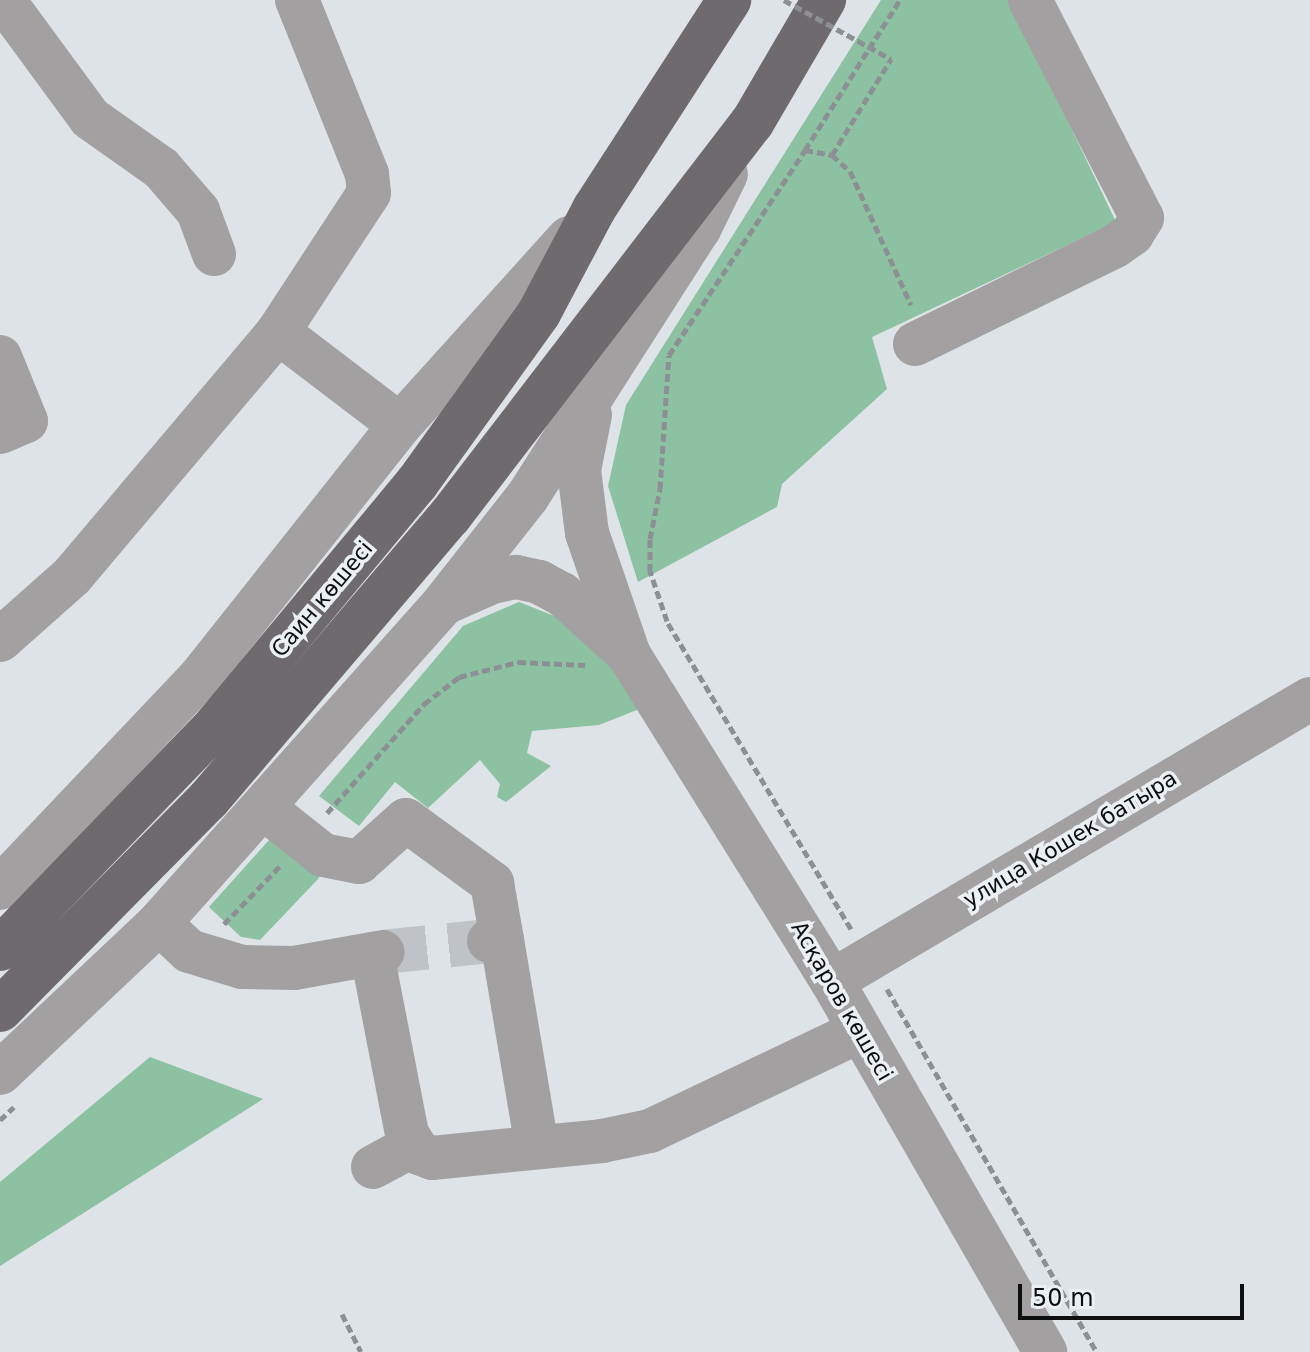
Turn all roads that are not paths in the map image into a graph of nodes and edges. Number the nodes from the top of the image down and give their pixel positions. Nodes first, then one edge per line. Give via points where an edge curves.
1 (297, 0) edge
2 (729, 0) edge
3 (824, 0) edge
4 (1030, 0) edge
5 (15, 8) edge
6 (752, 123) junction
7 (594, 209) junction
8 (214, 254) dead end
9 (278, 332) junction
10 (920, 341) road end
11 (0, 357) edge
12 (596, 385) junction
13 (400, 425) junction
14 (0, 432) edge
15 (443, 604) junction
16 (0, 640) edge
17 (613, 661) junction
18 (1310, 699) edge
19 (265, 809) junction
20 (0, 888) edge
21 (159, 923) junction
22 (0, 949) edge
23 (832, 981) junction
24 (0, 1010) edge
25 (860, 1031) junction
26 (0, 1073) edge
27 (412, 1146) junction
28 (537, 1146) junction
29 (373, 1167) dead end
30 (1045, 1352) edge

1 - 9 street via 367,174 369,193
2 - 7 main road, Саин көшесі
3 - 6 main road
4 - 10 street via 1142,218 1115,246
5 - 8 street via 90,118 161,168 198,211
6 - 12 street via 699,229
6 - 24 main road via 459,504 307,689 158,854
7 - 13 street
7 - 22 main road, Саин көшесі via 539,313 417,483 216,725
9 - 13 street
9 - 16 street via 72,576
11 - 14 street via 26,421
12 - 15 street via 528,496
12 - 17 street via 579,470
13 - 20 street via 201,676
15 - 17 street via 492,582 516,577 539,582 562,594
15 - 19 street
17 - 23 street, Асқаров көшесі
18 - 23 street, улица Кошек батыра
19 - 21 street
19 - 28 street via 323,855 359,862 406,820 492,883 496,940
21 - 26 street
21 - 27 street via 189,951 242,967 294,968 378,953
23 - 25 street, Асқаров көшесі
25 - 28 street via 650,1131
25 - 30 street, Асқаров көшесі
27 - 28 street via 432,1158
27 - 29 street

